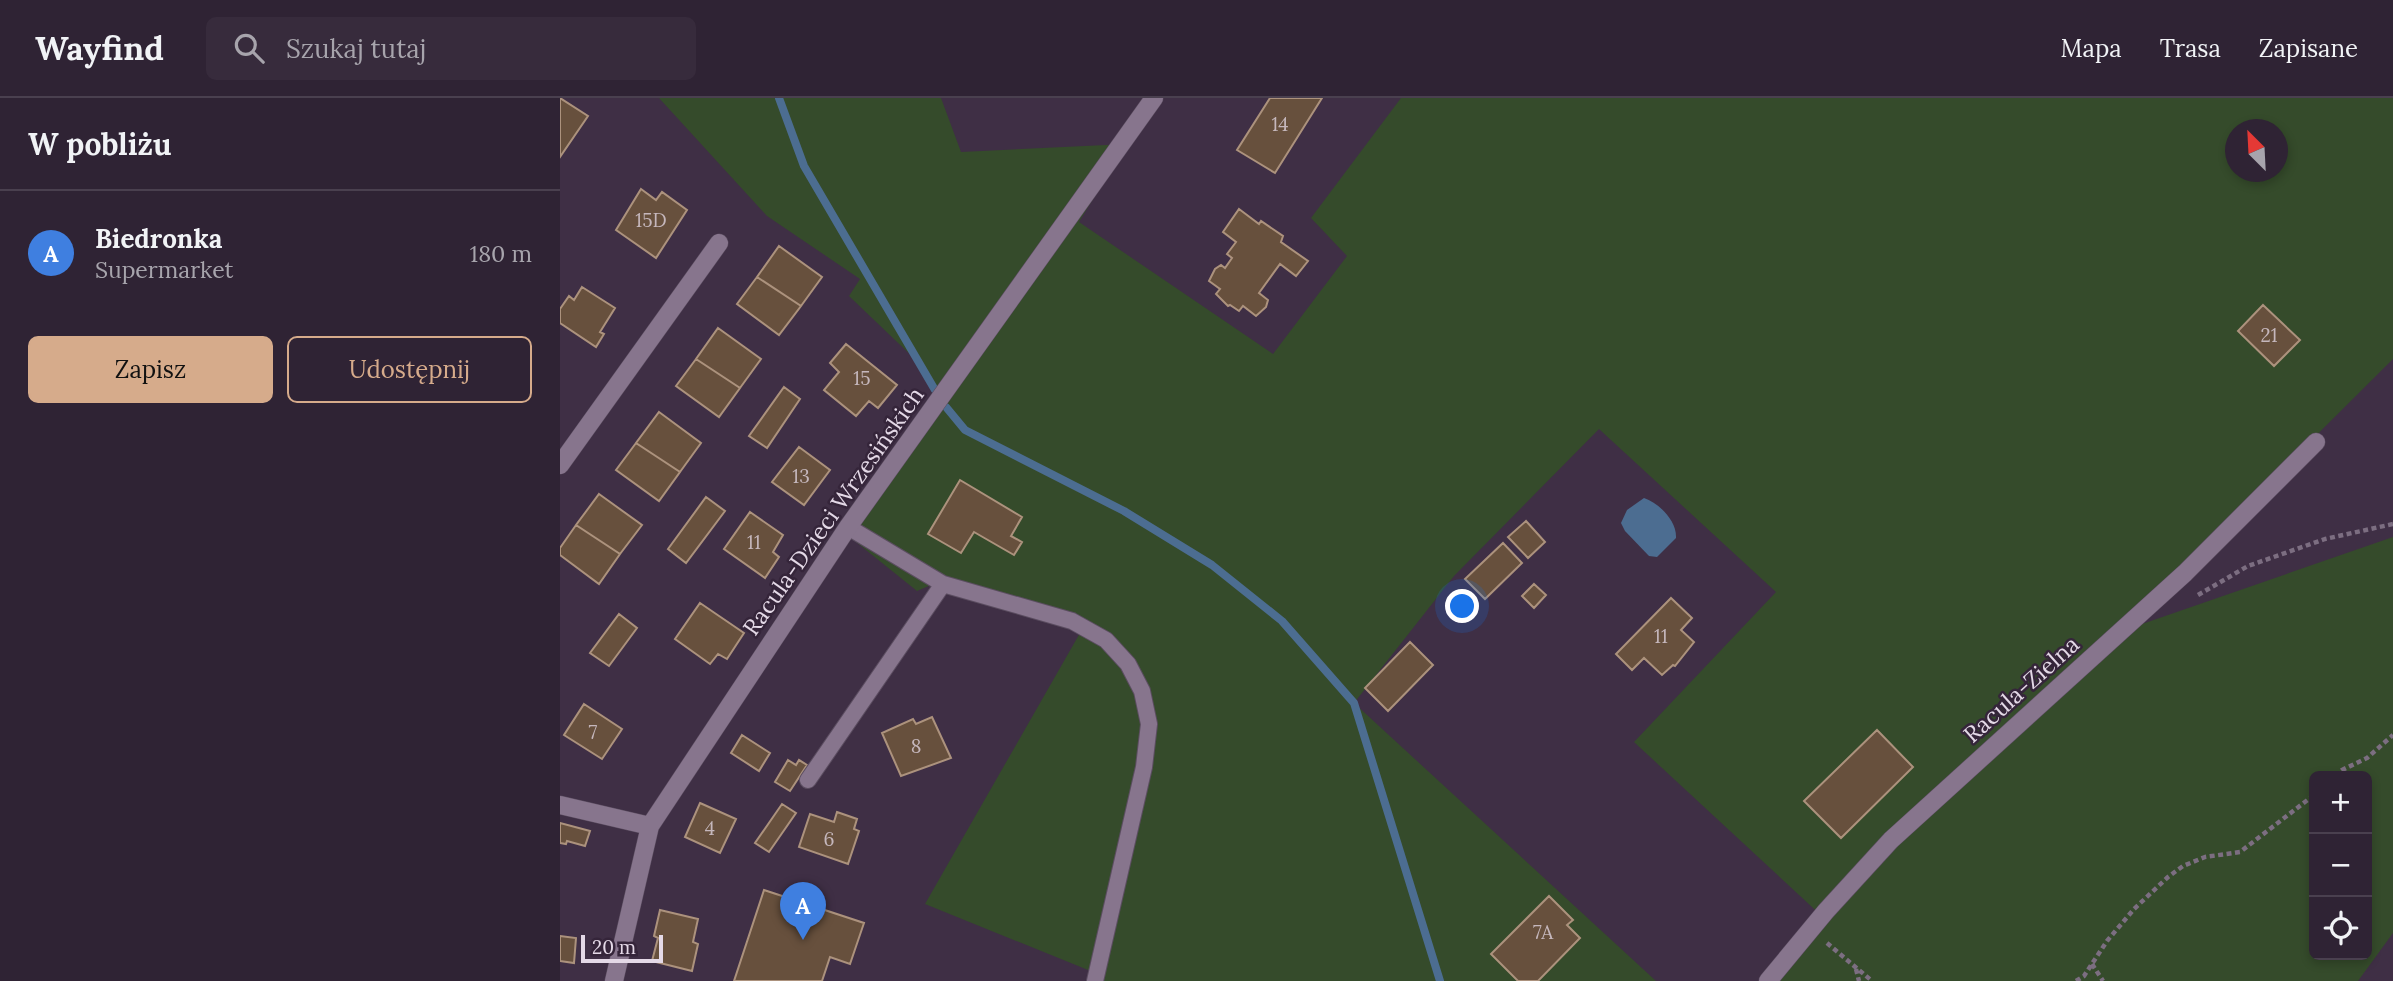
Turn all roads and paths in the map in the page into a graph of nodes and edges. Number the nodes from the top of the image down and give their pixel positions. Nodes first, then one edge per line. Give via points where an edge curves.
1 (1154, 98) edge
2 (719, 243) dead end
3 (2316, 442) dead end
4 (560, 465) edge
5 (2393, 524) edge
6 (848, 527) junction
7 (943, 584) junction
8 (2187, 598) dead end
9 (2393, 735) edge
10 (2341, 771) edge
11 (808, 779) dead end
12 (2309, 799) edge
13 (560, 805) edge
14 (650, 826) junction
15 (1811, 929) junction
16 (2092, 964) junction
17 (1856, 969) junction
18 (614, 981) edge
19 (1095, 981) edge
20 (1768, 981) edge
21 (1859, 981) edge
22 (1872, 981) edge
23 (2076, 981) edge
24 (2103, 981) edge

1 - 6 street, Racula-Dzieci Wrzesińskich
2 - 4 street
3 - 15 street, Racula-Zielna via 2185,573 1891,840
5 - 8 path via 2325,539 2248,566
6 - 7 lane
6 - 14 street, Racula-Dzieci Wrzesińskich
7 - 11 lane
7 - 19 lane via 1072,621 1105,640 1128,664 1142,691 1149,724 1144,767
9 - 10 path via 2367,758
12 - 16 path via 2240,852 2205,857 2175,871 2134,909
13 - 14 street
14 - 18 street, Racula-Dzieci Wrzesińskich
15 - 17 path
15 - 20 street, Racula-Zielna
16 - 23 path
16 - 24 path
17 - 21 path
17 - 22 path

